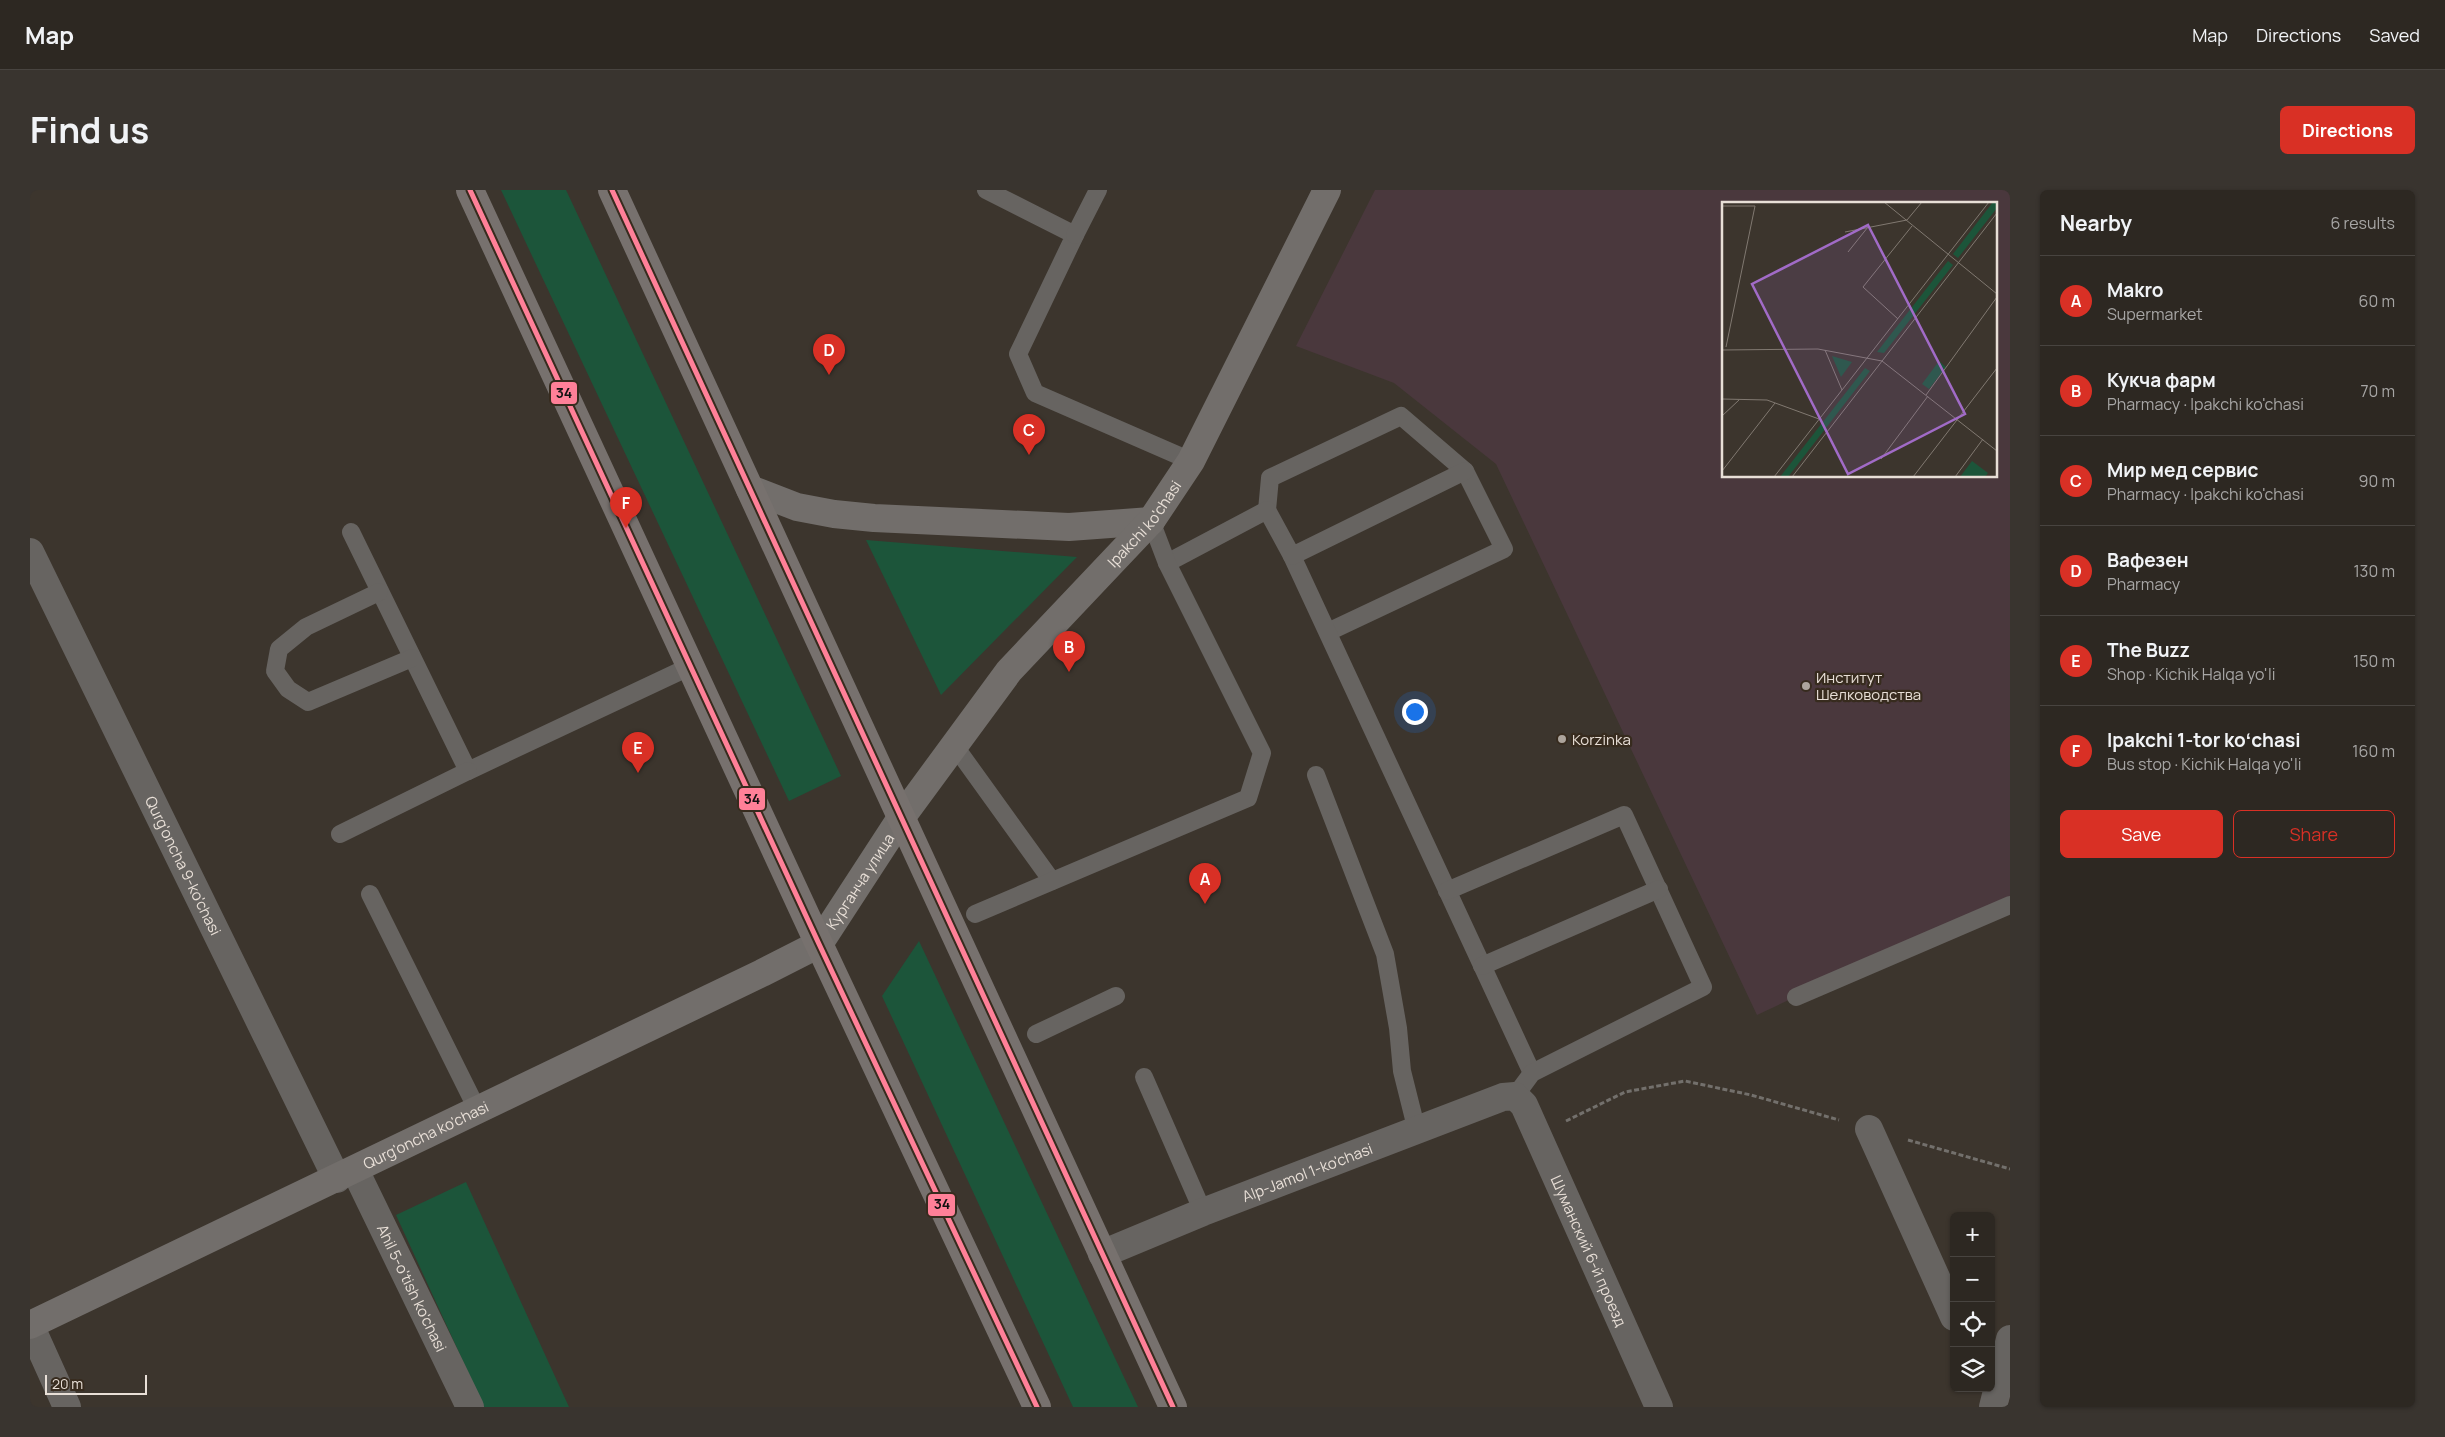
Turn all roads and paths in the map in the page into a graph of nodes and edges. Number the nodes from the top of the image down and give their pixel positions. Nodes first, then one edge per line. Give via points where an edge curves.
1 (470, 190) edge
2 (612, 190) edge
3 (986, 190) edge
4 (1098, 190) edge
5 (1327, 190) edge
6 (1075, 235) junction
7 (1191, 461) junction
8 (1465, 471) junction
9 (750, 489) junction
10 (1267, 510) junction
11 (1152, 521) junction
12 (351, 532) dead end
13 (30, 552) edge
14 (1292, 556) junction
15 (1166, 563) junction
16 (379, 592) junction
17 (1328, 632) junction
18 (412, 658) junction
19 (691, 666) junction
20 (954, 745) junction
21 (468, 771) junction
22 (1316, 775) dead end
23 (901, 818) junction
24 (340, 834) dead end
25 (1052, 881) junction
26 (1659, 889) junction
27 (1447, 891) junction
28 (370, 894) dead end
29 (2010, 905) edge
30 (975, 914) dead end
31 (819, 944) junction
32 (1482, 966) junction
33 (1116, 996) dead end
34 (1796, 997) dead end
35 (1036, 1034) dead end
36 (1532, 1073) junction
37 (1144, 1077) dead end
38 (1515, 1096) junction
39 (478, 1111) junction
40 (1559, 1124) dead end
41 (1869, 1129) junction
42 (1417, 1131) junction
43 (2010, 1169) edge
44 (346, 1175) junction
45 (1204, 1212) junction
46 (1102, 1254) junction
47 (1950, 1308) edge
48 (30, 1325) edge
49 (2010, 1339) edge
50 (1991, 1400) edge
51 (67, 1407) edge
52 (470, 1407) edge
53 (1037, 1407) edge
54 (1173, 1407) edge
55 (1659, 1407) edge

1 - 19 highway
2 - 9 highway
3 - 6 lane
4 - 6 lane
5 - 7 main road, Ipakchi ko'chasi
6 - 7 lane via 1018,354 1035,393
7 - 11 main road, Ipakchi ko'chasi
8 - 10 lane via 1401,416 1270,478
8 - 14 lane
8 - 17 lane via 1504,549
9 - 11 main road via 797,506 874,518 1069,527
9 - 23 highway
10 - 14 lane
10 - 15 lane
11 - 15 lane
11 - 20 main road, Ipakchi ko'chasi via 1009,671
12 - 16 lane
13 - 44 street, Qurg'oncha 9-ko'chasi
14 - 17 lane
15 - 25 lane via 1262,753 1248,798
16 - 18 lane
16 - 18 lane via 306,628 278,649 275,671 288,689 308,702
17 - 27 lane
18 - 21 lane
19 - 21 lane
19 - 31 highway
20 - 23 main road, Ipakchi ko'chasi
20 - 25 lane
21 - 24 lane
22 - 42 lane via 1385,954 1402,1071
23 - 31 main road, Курганча улица
23 - 46 highway
25 - 30 lane
26 - 27 lane via 1624,815
26 - 32 lane
26 - 36 lane via 1703,987
27 - 32 lane
28 - 39 lane
29 - 34 lane
31 - 39 main road, Qurg'oncha ko'chasi
31 - 53 highway
32 - 36 lane
33 - 35 lane
36 - 38 lane
37 - 45 lane
38 - 42 street, Alp-Jamol 1-ko'chasi via 1503,1097
38 - 55 street, Шуманский 6-й проезд via 1524,1105
39 - 44 main road, Qurg'oncha ko'chasi
40 - 41 path via 1625,1092 1684,1081 1751,1095
41 - 43 path
41 - 47 street
42 - 45 street, Alp-Jamol 1-ko'chasi
44 - 48 main road, Qurg'oncha ko'chasi
44 - 52 street, Ahil 5-o'tish ko'chasi
45 - 46 street, Alp-Jamol 1-ko'chasi
46 - 54 highway
48 - 51 street
49 - 50 street

